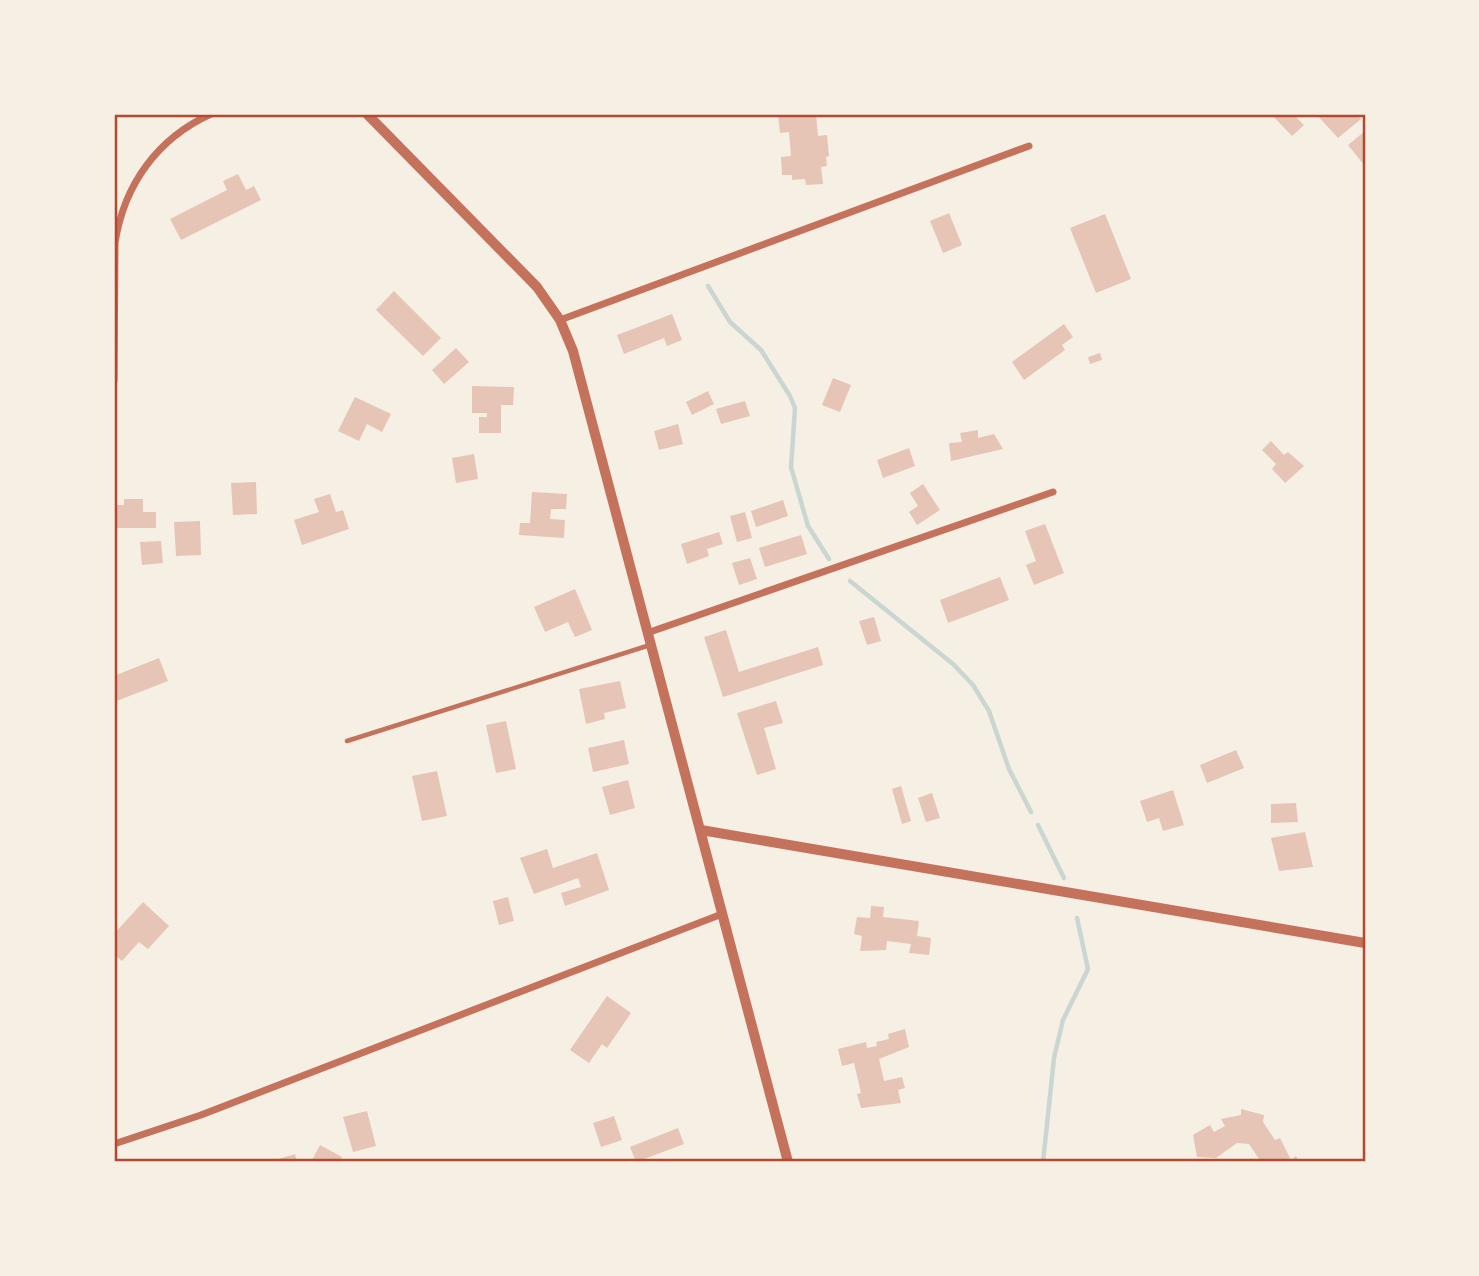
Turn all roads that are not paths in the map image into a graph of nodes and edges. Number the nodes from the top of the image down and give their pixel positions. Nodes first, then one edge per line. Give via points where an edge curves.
1 (211, 114) edge
2 (367, 114) edge
3 (1030, 146) dead end
4 (560, 320) junction
5 (114, 381) edge
6 (1054, 492) dead end
7 (647, 633) junction
8 (650, 645) junction
9 (347, 741) dead end
10 (701, 830) junction
11 (722, 914) junction
12 (1365, 943) edge
13 (114, 1144) edge
14 (789, 1162) edge

1 - 5 street via 189,124 149,160 118,222
2 - 4 street via 537,287
3 - 4 street
4 - 7 street via 573,351
6 - 7 street
7 - 8 street
8 - 9 lane
8 - 10 street
10 - 11 street
10 - 12 street
11 - 13 street via 201,1115
11 - 14 street

